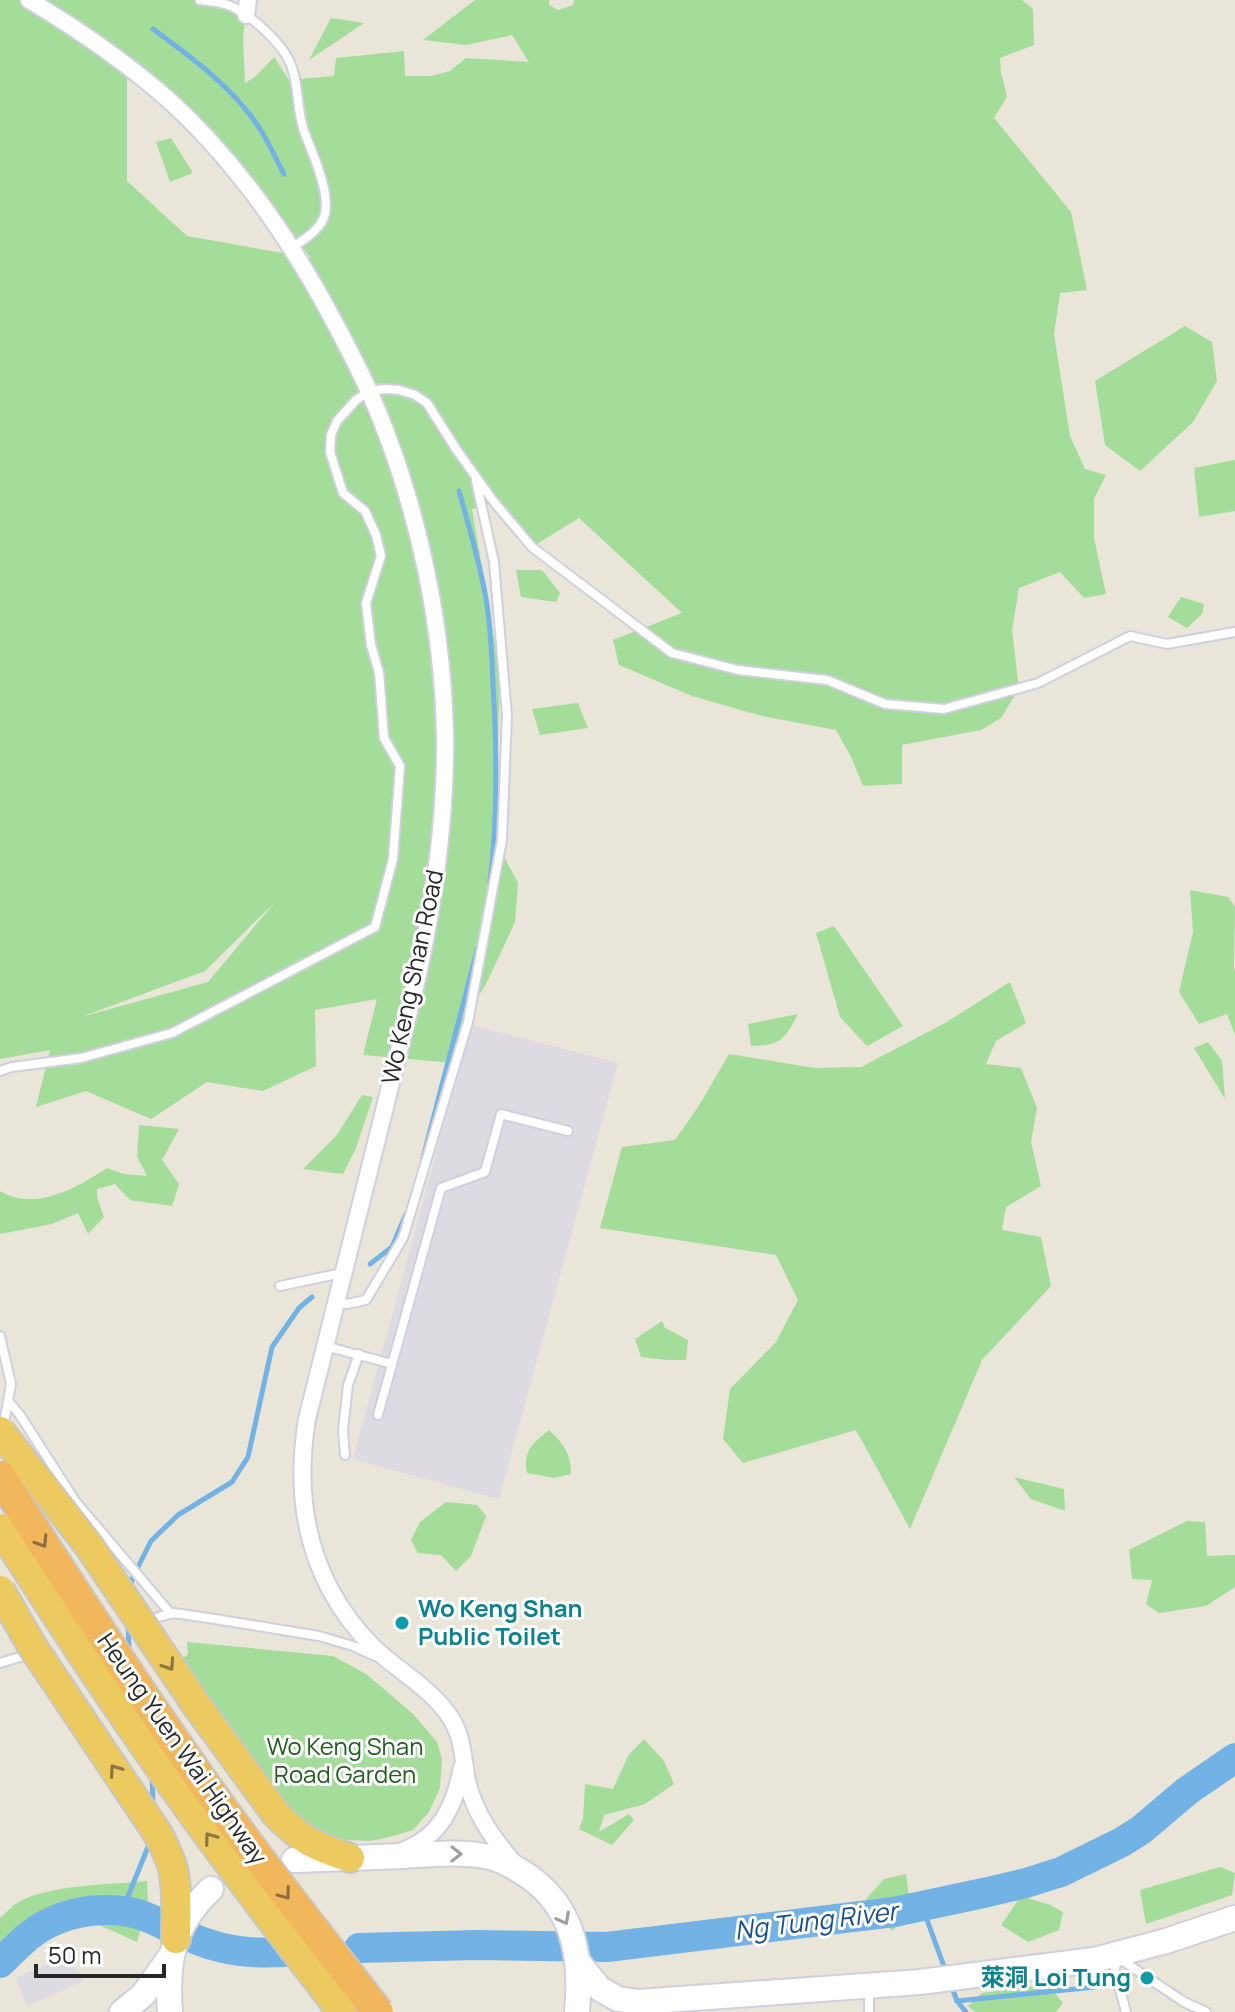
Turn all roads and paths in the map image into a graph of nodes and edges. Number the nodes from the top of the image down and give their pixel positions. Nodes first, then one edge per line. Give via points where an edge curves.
1 (29, 0) edge
2 (200, 0) edge
3 (247, 8) edge
4 (292, 248) junction
5 (369, 391) junction
6 (475, 476) junction
7 (1235, 632) edge
8 (0, 1071) edge
9 (568, 1131) dead end
10 (343, 1272) junction
11 (280, 1286) dead end
12 (336, 1302) junction
13 (0, 1336) edge
14 (325, 1346) junction
15 (359, 1354) junction
16 (392, 1364) junction
17 (8, 1401) junction
18 (378, 1415) dead end
19 (0, 1434) edge
20 (345, 1455) dead end
21 (0, 1476) edge
22 (0, 1528) edge
23 (0, 1590) edge
24 (171, 1614) junction
25 (134, 1624) dead end
26 (119, 1628) dead end
27 (59, 1646) dead end
28 (45, 1650) dead end
29 (0, 1663) edge
30 (398, 1668) junction
31 (464, 1758) junction
32 (388, 1856) junction
33 (350, 1858) junction
34 (294, 1860) dead end
35 (530, 1878) junction
36 (1235, 1918) edge
37 (1116, 1956) junction
38 (168, 1961) junction
39 (869, 1986) junction
40 (751, 1994) junction
41 (585, 1998) edge
42 (122, 2012) edge
43 (170, 2012) edge
44 (342, 2012) edge
45 (378, 2012) edge
46 (681, 2012) edge
47 (869, 2012) edge
48 (1126, 2012) edge
49 (1206, 2012) edge

1 - 4 street, Wo Keng Shan Road via 107,50 173,104 232,167
2 - 3 lane
3 - 4 lane via 281,46 293,70 299,116 323,187 322,220
4 - 5 street, Wo Keng Shan Road
5 - 6 lane via 392,389 427,403
5 - 8 lane via 337,421 330,452 343,493 365,511 381,556 366,603 384,738 400,766 393,859 375,927 172,1033 81,1058
5 - 10 street, Wo Keng Shan Road via 406,490 427,577 441,675 444,768 426,936
6 - 7 lane via 532,547 672,653 738,670 827,680 885,704 944,709 1038,683 1130,636 1167,644
6 - 12 lane via 500,615 507,716 502,840 468,1022 403,1238 366,1300
9 - 16 lane via 501,1114 485,1172 441,1188
10 - 11 lane
10 - 12 street, Wo Keng Shan Road
12 - 14 street, Wo Keng Shan Road
13 - 17 lane via 11,1384
14 - 15 lane
14 - 30 street, Wo Keng Shan Road via 302,1449 308,1536 344,1613
15 - 16 lane
15 - 20 lane via 348,1385
16 - 18 lane
17 - 19 lane
17 - 24 lane via 75,1501
19 -> 33 highway, bridge via 89,1546 276,1814 308,1843
21 -> 45 highway, Heung Yuen Wai Highway, bridge via 199,1776
44 -> 22 highway, Heung Yuen Wai Highway, bridge via 176,1791
38 -> 23 highway, bridge via 194,1900 158,1834
24 - 25 lane
24 - 30 lane via 319,1636
26 - 27 lane
28 - 29 lane
30 - 31 street, Wo Keng Shan Road via 449,1715
31 - 32 street via 453,1804 441,1823 420,1843
31 - 35 street, Wo Keng Shan Road via 480,1818
32 - 33 main road
32 -> 35 main road via 480,1855
33 - 34 main road
35 -> 41 main road via 551,1897 568,1924
36 - 37 main road
37 - 39 main road
37 - 48 lane
37 - 49 lane
38 - 42 main road via 143,1995
38 - 43 main road
39 - 40 main road
39 - 47 lane
40 - 41 main road via 638,2002
40 - 46 main road

